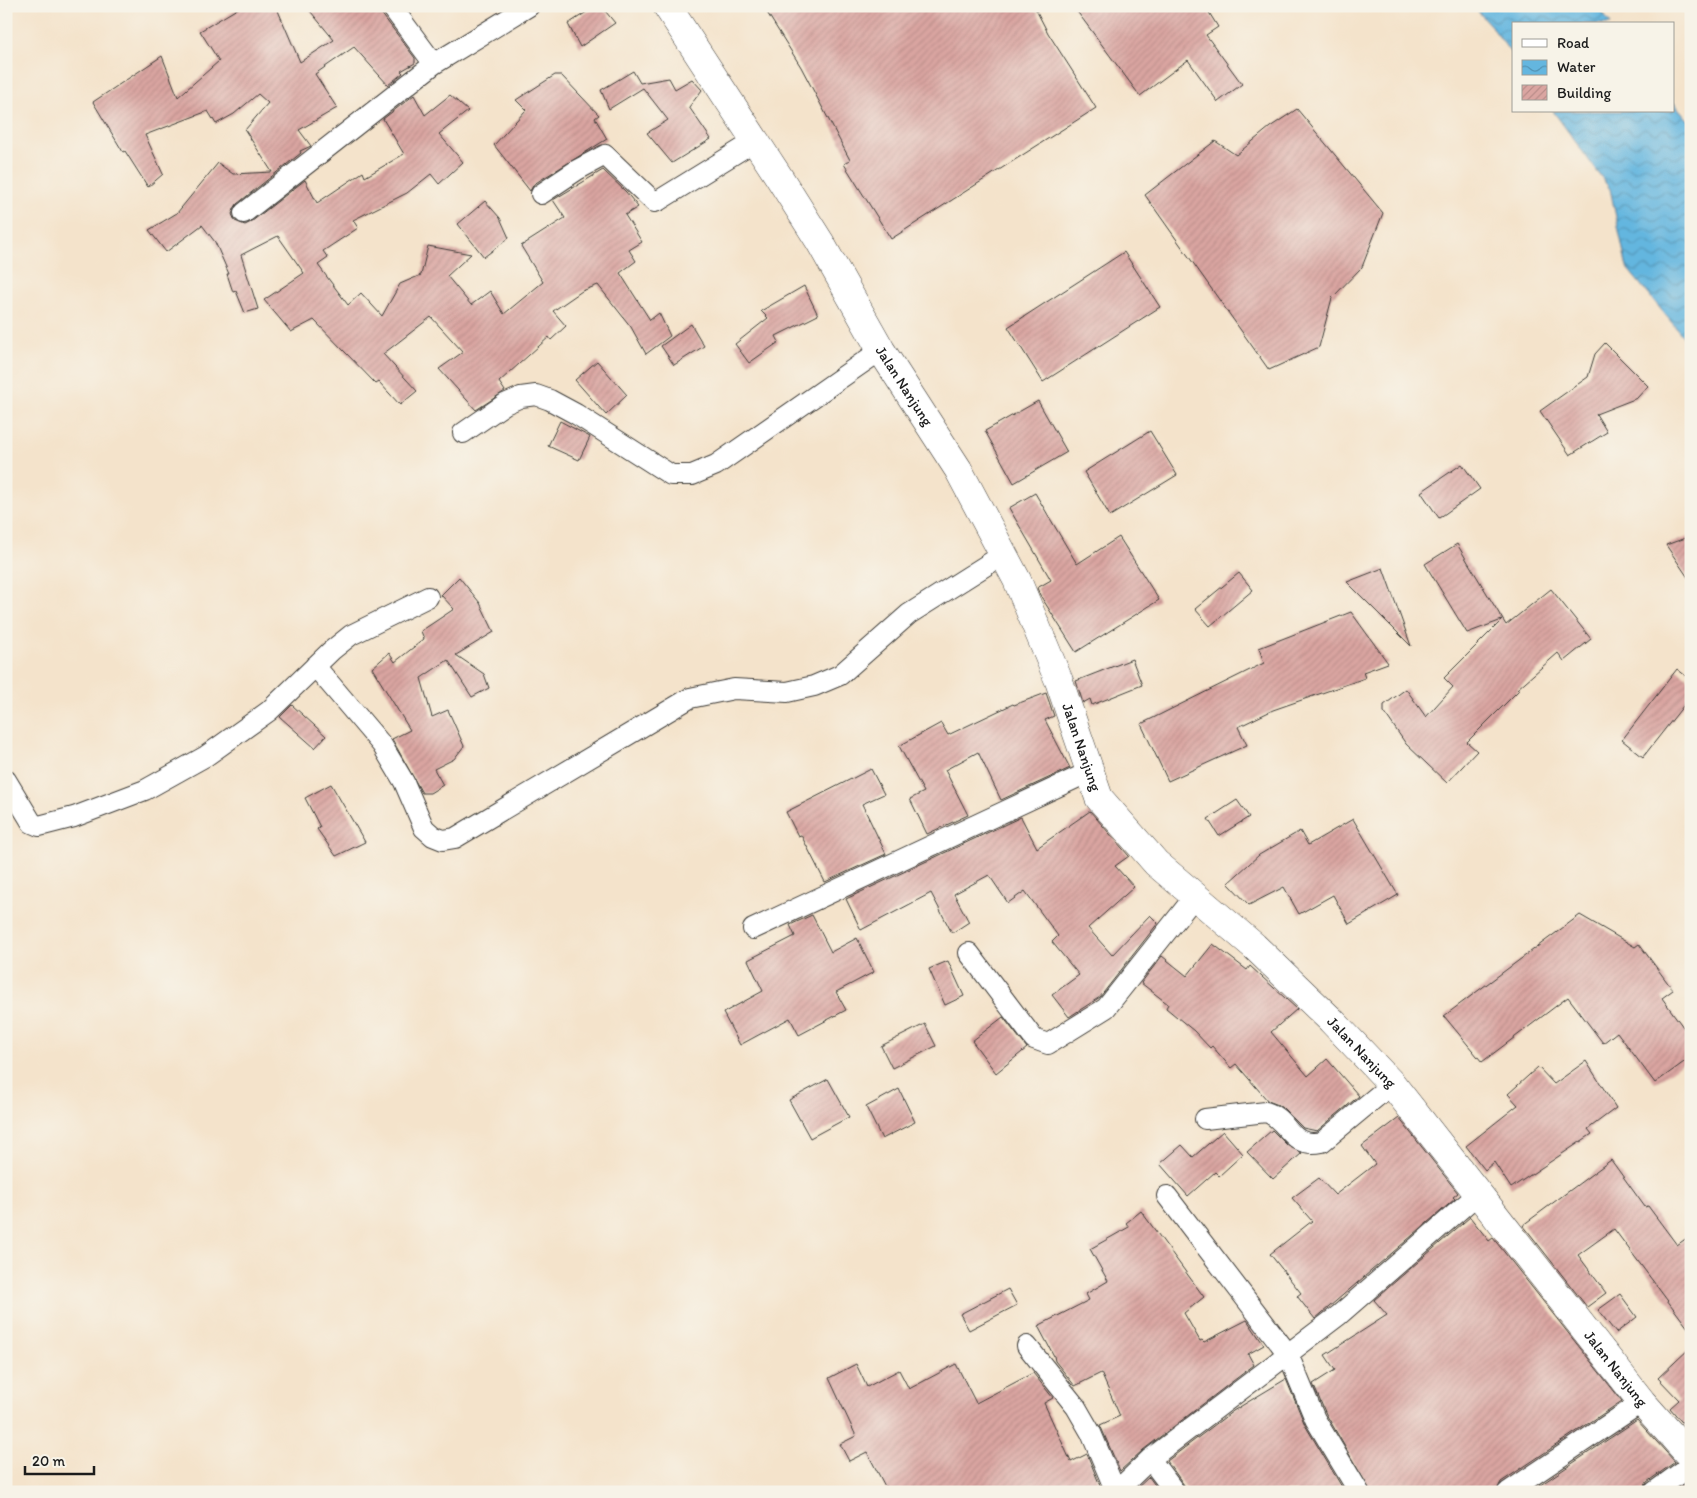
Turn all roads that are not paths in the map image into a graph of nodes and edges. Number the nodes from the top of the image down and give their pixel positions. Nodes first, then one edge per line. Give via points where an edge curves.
1 (391, 6) edge
2 (529, 6) edge
3 (667, 6) edge
4 (434, 64) junction
5 (755, 141) junction
6 (541, 194) dead end
7 (244, 213) dead end
8 (881, 350) junction
9 (464, 433) dead end
10 (1004, 554) junction
11 (428, 596) dead end
12 (315, 666) junction
13 (1089, 772) junction
14 (6, 780) edge
15 (1196, 896) junction
16 (753, 930) dead end
17 (969, 953) dead end
18 (1392, 1084) junction
19 (1204, 1119) dead end
20 (1479, 1192) junction
21 (1167, 1196) dead end
22 (1027, 1346) dead end
23 (1288, 1354) junction
24 (1642, 1402) junction
25 (1691, 1458) edge
26 (1150, 1459) junction
27 (1691, 1465) edge
28 (1118, 1492) edge
29 (1174, 1492) edge
30 (1359, 1492) edge
31 (1508, 1492) edge
32 (1654, 1492) edge

1 - 4 street
2 - 4 street
3 - 5 main road, Jalan Nanjung
4 - 7 street
5 - 6 street via 654,202 605,155
5 - 8 main road, Jalan Nanjung via 820,242
8 - 9 street via 716,465 692,475 671,475 576,414 536,396 521,397 505,404
8 - 10 main road, Jalan Nanjung via 958,469
10 - 12 street via 909,614 840,675 814,686 787,692 715,691 690,698 455,838 443,840 424,828 404,782 382,744
10 - 13 main road, Jalan Nanjung via 1058,681
11 - 12 street via 351,635
12 - 14 street via 269,711 206,756 145,790 74,817 45,826 32,823
13 - 15 main road, Jalan Nanjung via 1105,805 1156,863
13 - 16 street
15 - 17 street via 1106,1008 1048,1044 1034,1039
15 - 18 main road, Jalan Nanjung via 1254,946
18 - 19 street via 1322,1142 1313,1144 1294,1137 1266,1112
18 - 20 main road, Jalan Nanjung
20 - 23 street via 1339,1316
20 - 24 main road, Jalan Nanjung
21 - 23 street
22 - 28 street via 1076,1407
23 - 26 street
23 - 30 street via 1315,1419
24 - 25 main road, Jalan Nanjung
24 - 31 street
26 - 28 street
26 - 29 street
27 - 32 street

